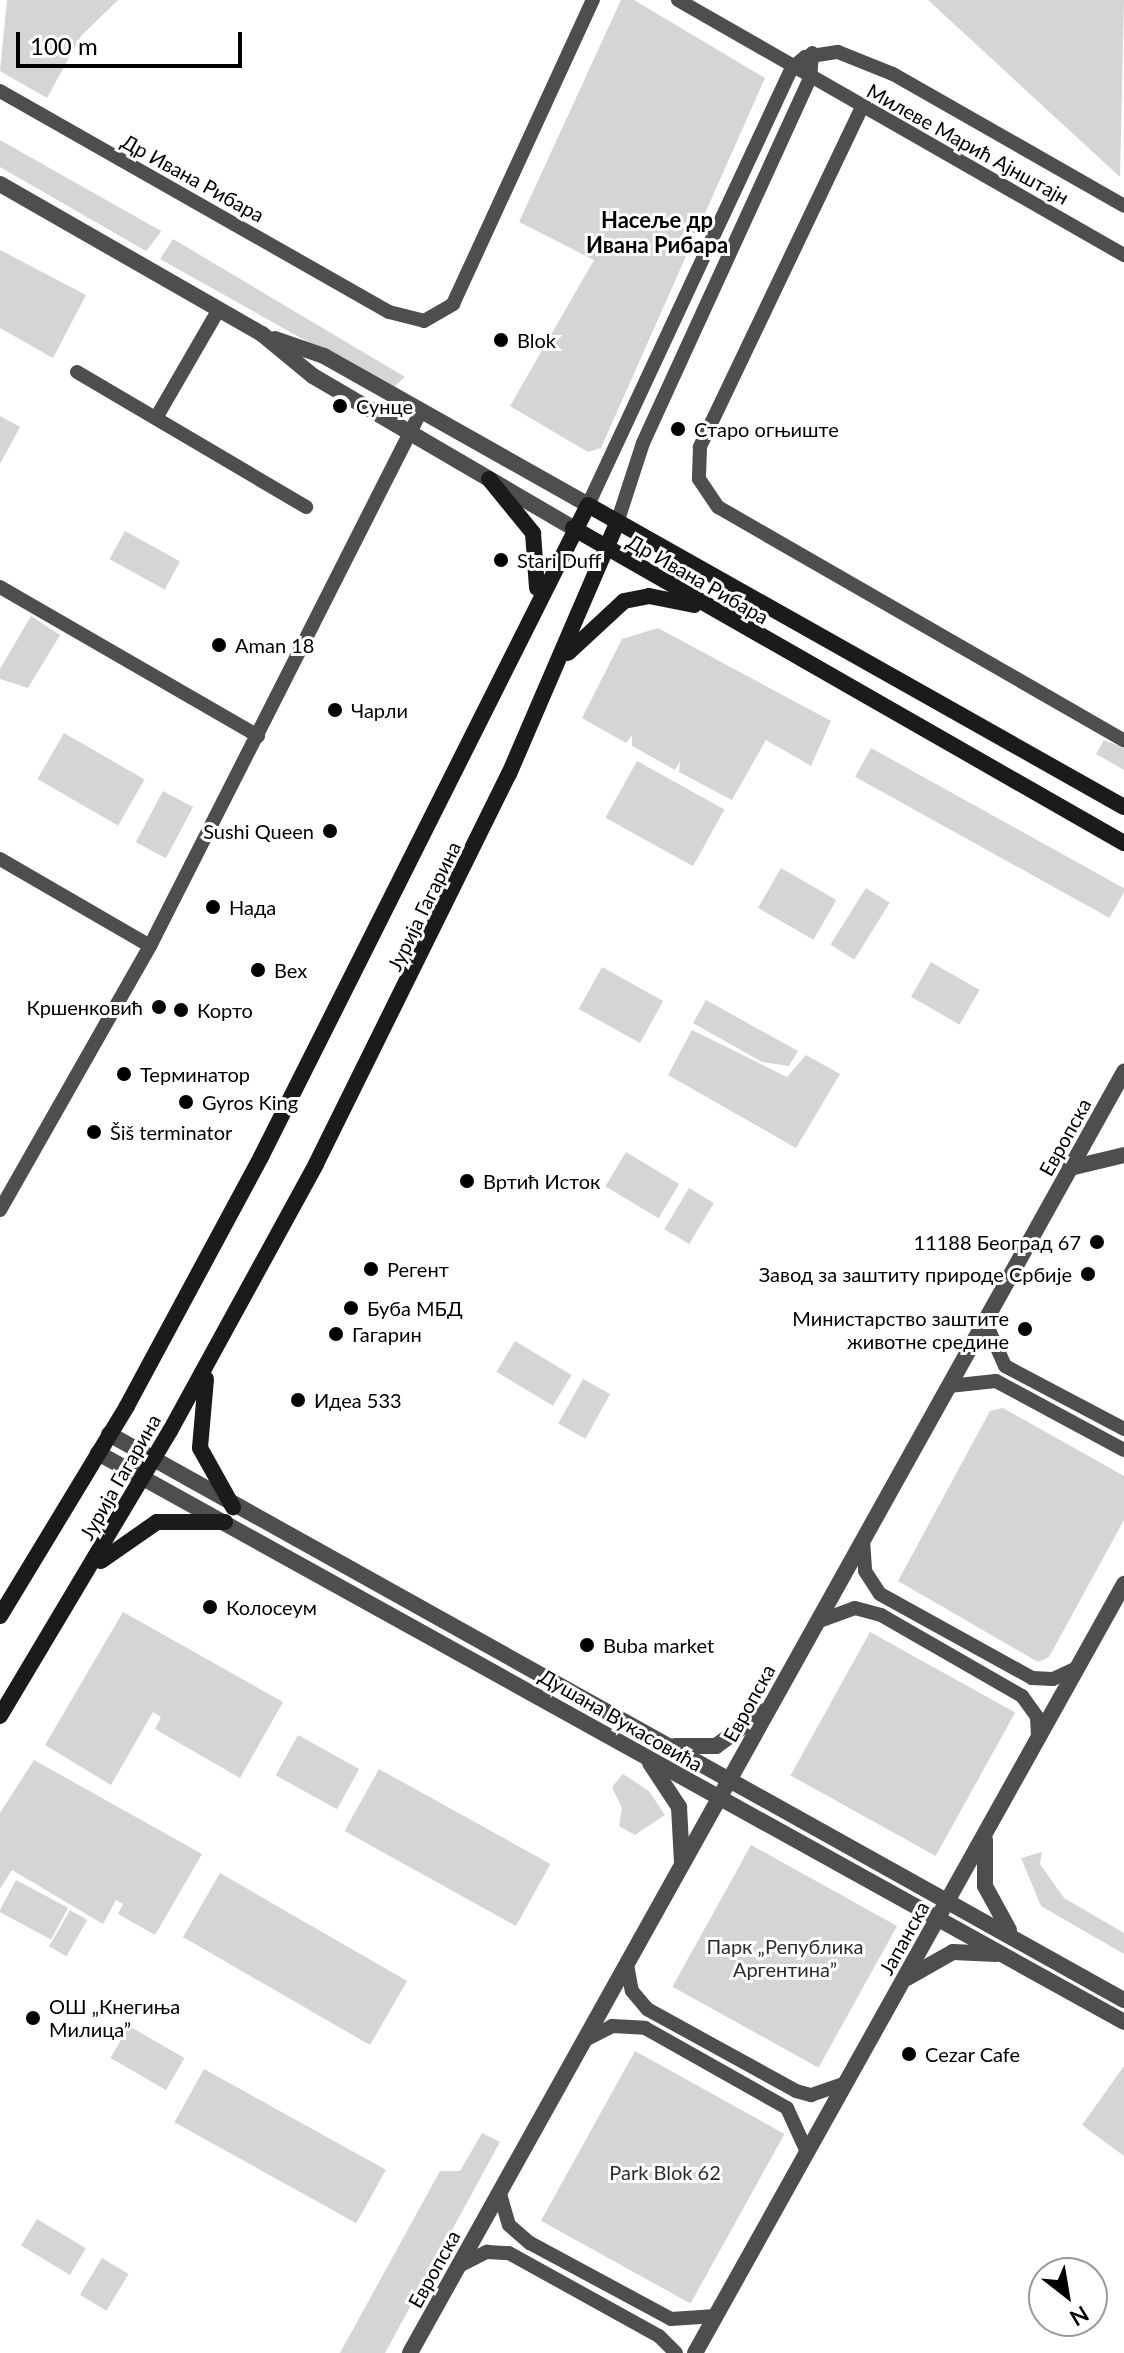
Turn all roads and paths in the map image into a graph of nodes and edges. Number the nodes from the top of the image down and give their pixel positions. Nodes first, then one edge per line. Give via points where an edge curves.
1 (593, 0) edge
2 (678, 0) edge
3 (812, 53) junction
4 (792, 68) junction
5 (810, 78) junction
6 (0, 91) edge
7 (862, 107) junction
8 (0, 184) edge
9 (1124, 206) edge
10 (1124, 255) edge
11 (219, 309) junction
12 (262, 334) junction
13 (77, 372) dead end
14 (421, 411) junction
15 (156, 418) junction
16 (409, 432) junction
17 (489, 479) junction
18 (588, 505) junction
19 (306, 507) dead end
20 (617, 523) junction
21 (573, 528) junction
22 (608, 550) junction
23 (0, 587) edge
24 (534, 603) junction
25 (707, 608) junction
26 (559, 663) junction
27 (258, 736) junction
28 (1124, 740) edge
29 (1124, 807) edge
30 (1124, 843) edge
31 (0, 859) edge
32 (150, 946) junction
33 (1124, 1072) edge
34 (1124, 1155) edge
35 (1070, 1168) junction
36 (0, 1210) edge
37 (985, 1321) junction
38 (213, 1356) junction
39 (949, 1386) junction
40 (1124, 1429) edge
41 (109, 1434) junction
42 (1124, 1450) edge
43 (98, 1453) junction
44 (153, 1461) junction
45 (142, 1480) junction
46 (229, 1514) junction
47 (863, 1540) junction
48 (83, 1580) junction
49 (1124, 1584) edge
50 (0, 1616) edge
51 (817, 1622) junction
52 (1077, 1668) junction
53 (771, 1705) junction
54 (0, 1716) edge
55 (1038, 1738) junction
56 (665, 1745) junction
57 (644, 1755) junction
58 (729, 1781) junction
59 (719, 1799) junction
60 (987, 1829) junction
61 (682, 1864) junction
62 (948, 1899) junction
63 (937, 1920) junction
64 (1015, 1938) junction
65 (1005, 1954) junction
66 (627, 1964) junction
67 (902, 1982) junction
68 (1124, 2000) edge
69 (1124, 2022) edge
70 (583, 2041) junction
71 (845, 2083) junction
72 (807, 2152) junction
73 (500, 2194) junction
74 (457, 2267) junction
75 (716, 2316) junction
76 (410, 2353) edge
77 (676, 2353) edge
78 (695, 2353) edge

1 - 6 street, Др Ивана Рибара via 453,304 424,321 389,312
2 - 4 street, Милеве Марић Ајнштајн
3 - 4 street
3 - 5 street
3 - 9 street, Милеве Марић Ајнштајн via 838,52 893,74
4 - 5 street, Милеве Марић Ајнштајн
4 - 18 street, Јурија Гагарина
5 - 7 street, Милеве Марић Ајнштајн
5 - 20 street, Јурија Гагарина via 643,443
7 - 10 street, Милеве Марић Ајнштајн
7 - 28 street via 700,447 699,479 718,507
8 - 11 street, Др Ивана Рибара
11 - 12 street, Др Ивана Рибара
11 - 15 street
12 - 14 street, Др Ивана Рибара via 324,356
12 - 16 street, Др Ивана Рибара via 313,376
13 - 15 street
14 - 16 street
14 - 18 street, Др Ивана Рибара
15 - 19 street
16 - 17 street, Др Ивана Рибара
16 - 27 street
17 - 21 street, Др Ивана Рибара
17 - 24 main road via 520,510 538,545
18 - 20 main road, Др Ивана Рибара
18 - 21 main road, Јурија Гагарина
20 - 22 main road, Јурија Гагарина
20 - 29 main road, Др Ивана Рибара
21 - 22 main road, Др Ивана Рибара
21 - 24 main road, Јурија Гагарина
22 - 25 main road, Др Ивана Рибара
22 - 26 main road, Јурија Гагарина
23 - 27 street
24 - 41 main road, Јурија Гагарина via 332,1021
25 - 26 main road via 649,596 624,601
25 - 30 main road, Др Ивана Рибара
26 - 38 main road, Јурија Гагарина via 429,943
27 - 32 street
31 - 32 street
32 - 36 street
33 - 35 street, Европска
34 - 35 street
35 - 37 street, Европска
37 - 39 street, Европска
37 - 40 street via 1005,1366
38 - 44 main road, Јурија Гагарина
38 - 46 main road via 198,1435
39 - 42 street via 996,1381
39 - 47 street, Европска
41 - 43 main road, Јурија Гагарина
41 - 44 street, Душана Вукасовића
43 - 45 street, Душана Вукасовића
43 - 50 main road, Јурија Гагарина
44 - 45 main road, Јурија Гагарина
44 - 46 street, Душана Вукасовића
45 - 46 street, Душана Вукасовића
45 - 48 main road, Јурија Гагарина
46 - 48 main road via 157,1522 124,1540
46 - 56 street, Душана Вукасовића
46 - 57 street, Душана Вукасовића
47 - 51 street, Европска
47 - 52 street via 865,1571 880,1594 1032,1678 1053,1679
48 - 54 main road, Јурија Гагарина
49 - 52 street, Јапанска
51 - 53 street, Европска
51 - 55 street via 855,1608 881,1615 1022,1696 1037,1717
52 - 55 street, Јапанска
53 - 56 street via 716,1746
53 - 58 street, Европска
55 - 60 street, Јапанска
56 - 58 street, Душана Вукасовића
57 - 59 street, Душана Вукасовића
57 - 61 street via 679,1807
58 - 59 street, Европска
58 - 62 street, Душана Вукасовића
59 - 61 street, Европска
59 - 63 street, Душана Вукасовића
60 - 62 street, Јапанска
60 - 64 street via 985,1886
61 - 66 street, Европска
62 - 63 street, Јапанска
62 - 64 street, Душана Вукасовића
63 - 65 street, Душана Вукасовића
63 - 67 street, Јапанска
64 - 68 street, Душана Вукасовића
65 - 67 street via 953,1952
65 - 69 street, Душана Вукасовића
66 - 70 street, Европска
66 - 71 street via 632,1991 647,2009 796,2091 811,2095
67 - 71 street, Јапанска
70 - 72 street via 612,2026 645,2028 787,2108
70 - 73 street, Европска
71 - 72 street, Јапанска
72 - 75 street, Јапанска
73 - 74 street, Европска
73 - 75 street via 509,2225 530,2243 678,2321
74 - 76 street, Европска
74 - 77 street via 487,2252 509,2253 659,2336
75 - 78 street, Јапанска

